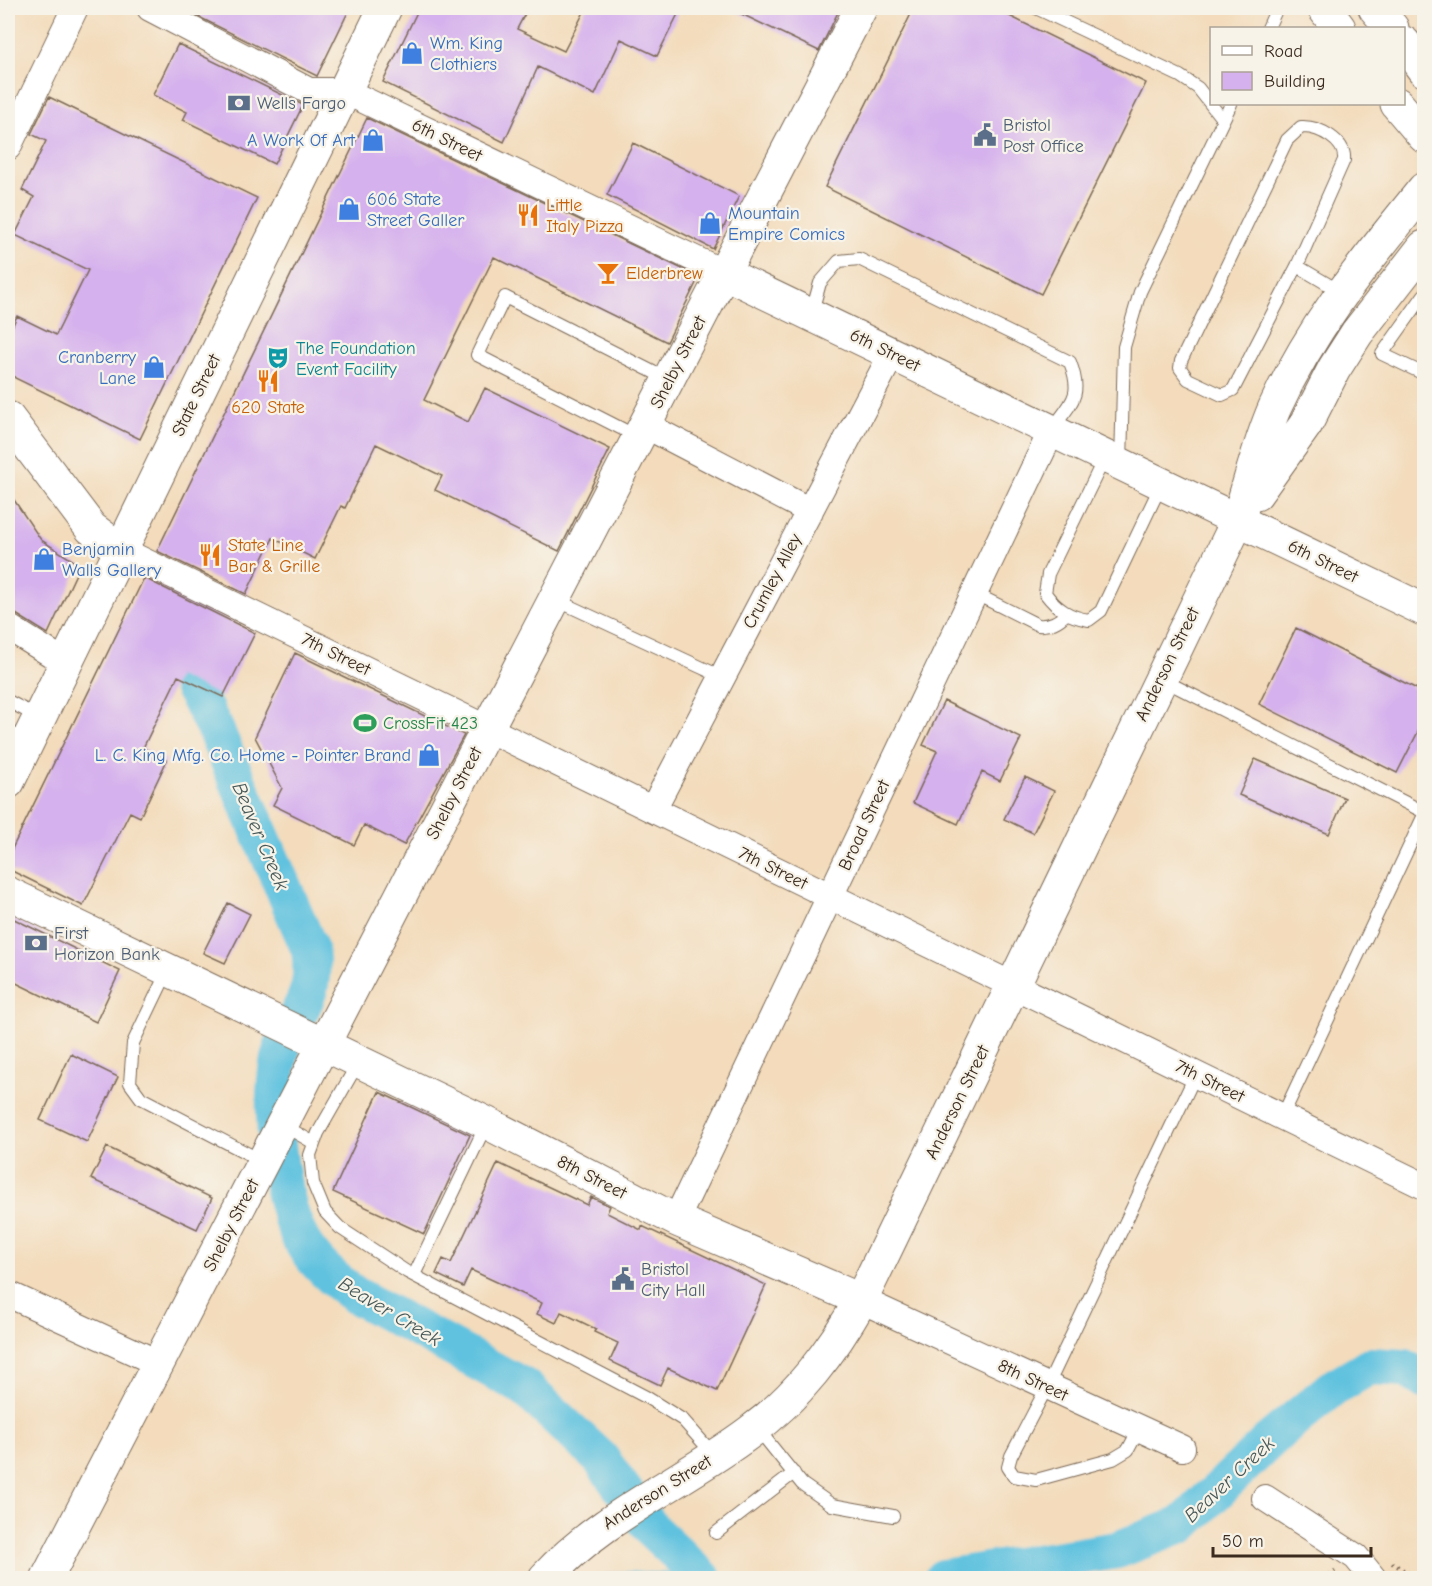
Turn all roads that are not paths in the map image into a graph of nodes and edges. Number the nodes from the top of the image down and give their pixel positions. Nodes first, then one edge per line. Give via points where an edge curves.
1 (75, 8) edge
2 (150, 8) edge
3 (385, 8) edge
4 (861, 8) edge
5 (1036, 8) edge
6 (1277, 8) edge
7 (1324, 8) edge
8 (1375, 8) edge
9 (1268, 27) edge
10 (1338, 27) edge
11 (1391, 27) edge
12 (1405, 44) edge
13 (1425, 70) edge
14 (345, 91) junction
15 (1210, 103) edge
16 (1211, 105) edge
17 (1230, 105) edge
18 (1398, 105) edge
19 (1223, 120) junction
20 (1425, 136) edge
21 (8, 147) edge
22 (1425, 189) edge
23 (1425, 247) edge
24 (1297, 266) junction
25 (724, 273) junction
26 (1341, 292) junction
27 (1422, 302) edge
28 (811, 315) junction
29 (892, 354) junction
30 (1425, 374) edge
31 (668, 380) junction
32 (8, 418) edge
33 (1052, 430) junction
34 (642, 431) junction
35 (1113, 460) junction
36 (1162, 483) junction
37 (810, 511) junction
38 (1238, 520) junction
39 (121, 550) junction
40 (974, 593) junction
41 (554, 599) junction
42 (1425, 610) edge
43 (1067, 613) junction
44 (8, 627) edge
45 (66, 663) junction
46 (722, 677) junction
47 (1160, 679) junction
48 (8, 702) edge
49 (39, 718) junction
50 (488, 728) junction
51 (8, 782) edge
52 (652, 809) junction
53 (1425, 814) edge
54 (8, 893) edge
55 (831, 896) junction
56 (168, 970) junction
57 (1013, 985) junction
58 (316, 1043) junction
59 (358, 1063) junction
60 (1196, 1074) junction
61 (1282, 1117) junction
62 (487, 1123) junction
63 (282, 1124) junction
64 (314, 1143) junction
65 (264, 1161) junction
66 (1425, 1186) edge
67 (676, 1220) junction
68 (414, 1275) junction
69 (8, 1294) edge
70 (861, 1300) junction
71 (158, 1363) junction
72 (1047, 1387) junction
73 (756, 1427) junction
74 (1139, 1429) junction
75 (1182, 1448) dead end
76 (715, 1456) junction
77 (794, 1473) junction
78 (1265, 1498) dead end
79 (893, 1516) dead end
80 (716, 1533) dead end
81 (47, 1578) edge
82 (545, 1578) edge
83 (1373, 1578) edge

1 - 21 street
2 - 14 street via 309,91
3 - 14 main road, State Street
4 - 25 street, Shelby Street
5 - 15 lane via 1180,76 1198,88
6 - 9 lane
7 - 10 main road
8 - 11 main road
12 - 13 main road
14 - 25 street, 6th Street
14 - 39 main road, State Street
16 - 19 lane
17 - 19 lane
18 - 20 main road
19 - 35 lane via 1137,303 1124,347
22 - 26 main road, Anderson Street
23 - 38 main road, Anderson Street via 1363,324 1306,424
24 - 24 lane via 1345,153 1337,140 1307,127 1294,131 1287,140 1181,361 1180,368 1188,379 1222,395 1233,390
24 - 26 lane
25 - 28 street, 6th Street
25 - 31 street, Shelby Street
26 - 38 main road, Anderson Street via 1312,336 1274,409
27 - 30 lane via 1382,354
28 - 29 street, 6th Street
28 - 33 lane via 820,283 839,261 859,259 1070,362 1078,381 1073,401
29 - 33 street, 6th Street
29 - 37 street, Crumley Alley
31 - 34 street, Shelby Street
31 - 34 lane via 505,297 477,355
32 - 39 main road via 91,528
33 - 35 street, 6th Street
33 - 40 street, Broad Street
34 - 37 street
34 - 41 street, Shelby Street
35 - 36 street, 6th Street
35 - 43 lane via 1048,574 1045,593 1057,608
36 - 38 street, 6th Street
36 - 43 lane via 1101,611 1089,620
37 - 46 street, Crumley Alley
38 - 42 street, 6th Street
38 - 47 main road, Anderson Street
39 - 45 main road, State Street
39 - 50 street, 7th Street
40 - 43 lane via 1038,625 1047,626
40 - 55 street, Broad Street
41 - 46 lane
41 - 50 street, Shelby Street
44 - 45 street
45 - 49 main road, State Street
46 - 52 street, Crumley Alley
47 - 53 lane
47 - 57 main road, Anderson Street
48 - 49 lane
49 - 51 main road, State Street
50 - 52 street, 7th Street
50 - 58 street, Shelby Street
52 - 55 street, 7th Street
53 - 61 lane
54 - 56 street, 8th Street
55 - 57 street, 7th Street
55 - 67 street, Broad Street
56 - 58 street, 8th Street
56 - 65 lane via 133,1043 130,1083 141,1098
57 - 60 street, 7th Street
57 - 70 main road, Anderson Street
58 - 59 street, 8th Street
58 - 63 street, Shelby Street
59 - 62 street, 8th Street
59 - 64 lane
60 - 61 street, 7th Street
60 - 72 lane
61 - 66 street, 7th Street
62 - 67 street, 8th Street
62 - 68 lane
63 - 64 lane
63 - 65 street, Shelby Street
64 - 68 lane via 310,1155 313,1183 325,1212 340,1228
65 - 71 street, Shelby Street
67 - 70 street, 8th Street
68 - 76 lane via 646,1397 683,1420
69 - 71 street
70 - 72 street, 8th Street
70 - 73 main road, Anderson Street via 844,1331 794,1395
71 - 81 street, Shelby Street
72 - 74 street, 8th Street
72 - 74 lane via 1011,1456 1008,1467 1014,1476 1036,1480 1113,1459 1128,1450
73 - 76 main road, Anderson Street
73 - 77 lane
74 - 75 street, 8th Street
76 - 82 main road, Anderson Street via 583,1541
77 - 79 lane via 802,1484 832,1505
77 - 80 lane
78 - 83 street via 1356,1557

